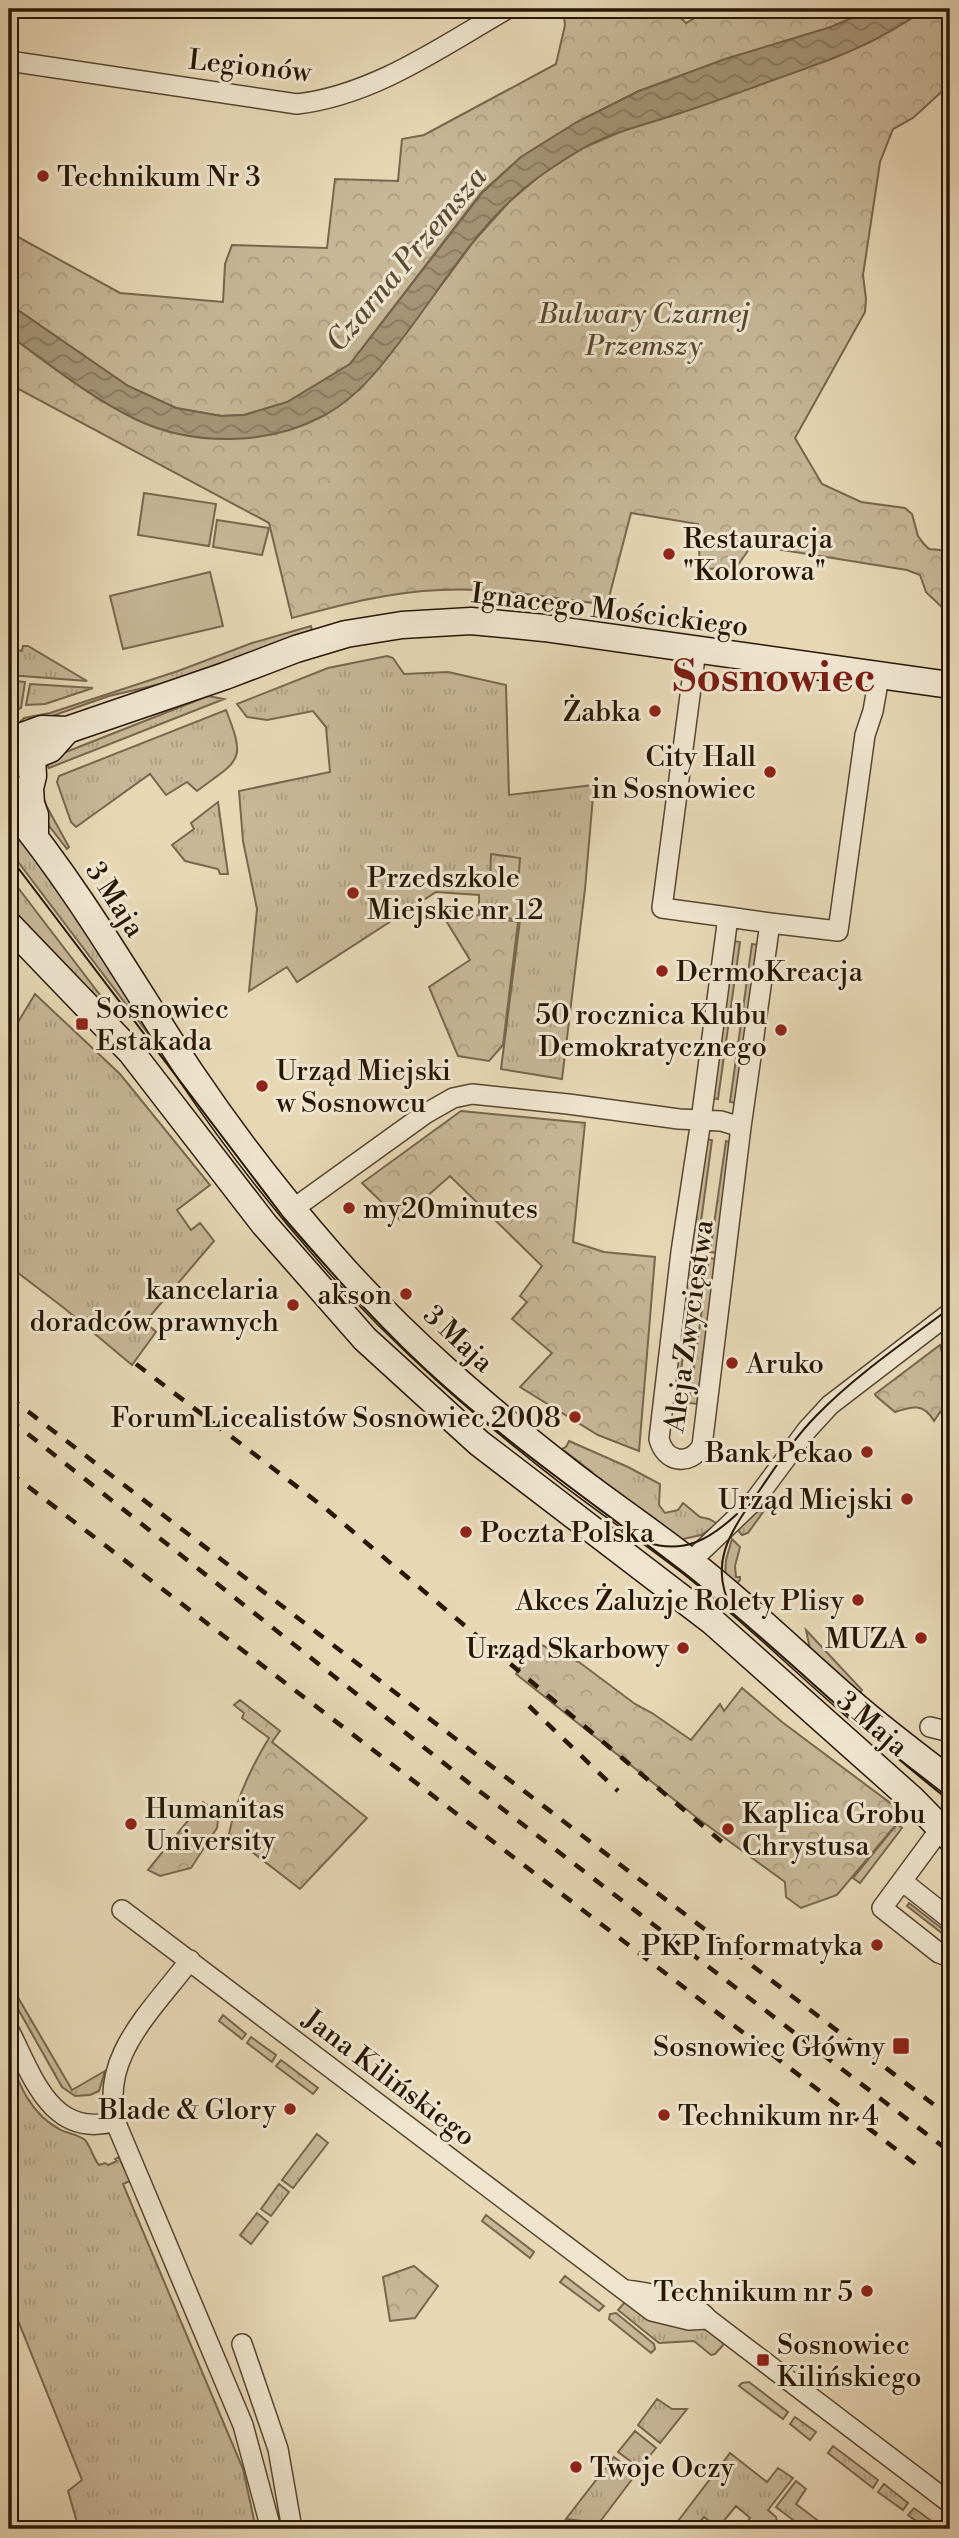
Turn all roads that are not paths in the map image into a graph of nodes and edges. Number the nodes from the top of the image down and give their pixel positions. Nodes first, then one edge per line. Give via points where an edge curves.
1 (507, 9) edge
2 (9, 61) edge
3 (696, 650) junction
4 (879, 677) junction
5 (950, 685) edge
6 (67, 730) junction
7 (9, 741) edge
8 (20, 761) edge
9 (9, 805) edge
10 (35, 837) junction
11 (728, 917) junction
12 (770, 923) junction
13 (9, 925) edge
14 (701, 1120) junction
15 (741, 1127) junction
16 (293, 1209) junction
17 (950, 1313) edge
18 (690, 1562) junction
19 (930, 1727) dead end
20 (950, 1732) edge
21 (950, 1781) edge
22 (946, 1833) edge
23 (902, 1881) junction
24 (122, 1910) dead end
25 (950, 1919) edge
26 (950, 1957) edge
27 (190, 1960) junction
28 (9, 2030) edge
29 (116, 2121) junction
30 (242, 2344) dead end
31 (950, 2503) edge
32 (271, 2529) edge
33 (292, 2529) edge

1 - 2 street, Legionów via 368,87 320,102 297,104
3 - 4 main road, Ignacego Mościckiego
3 - 6 main road, Ignacego Mościckiego via 482,621 383,627 320,641
3 - 11 street via 662,908
4 - 5 main road, Ignacego Mościckiego
4 - 12 street via 865,735 838,931
6 - 7 main road, Ignacego Mościckiego via 42,729
6 - 8 main road, Ignacego Mościckiego via 50,749
8 - 10 main road, 3 Maja via 33,776
9 - 10 main road, 3 Maja
10 - 16 main road, 3 Maja via 191,1073
11 - 12 street
11 - 14 street, Aleja Zwycięstwa
12 - 15 street, Aleja Zwycięstwa
13 - 22 main road, 3 Maja via 131,1052 264,1224 365,1339 479,1443 713,1622
14 - 15 street
14 - 15 street, Aleja Zwycięstwa via 659,1440 664,1453 678,1460 694,1457 702,1446
14 - 16 street via 492,1095 453,1098
16 - 18 main road, 3 Maja via 363,1290 439,1364 572,1474
17 - 18 street via 831,1405 755,1500
18 - 21 main road, 3 Maja via 854,1706
19 - 20 street
22 - 23 street
23 - 25 street
23 - 26 street via 882,1908
24 - 27 street, Jana Kilińskiego
27 - 29 street via 122,2051 113,2080
27 - 31 street, Jana Kilińskiego via 652,2311 689,2320 708,2319
28 - 29 street via 37,2088 56,2110 89,2125
29 - 32 street via 243,2425
30 - 33 street via 278,2449

